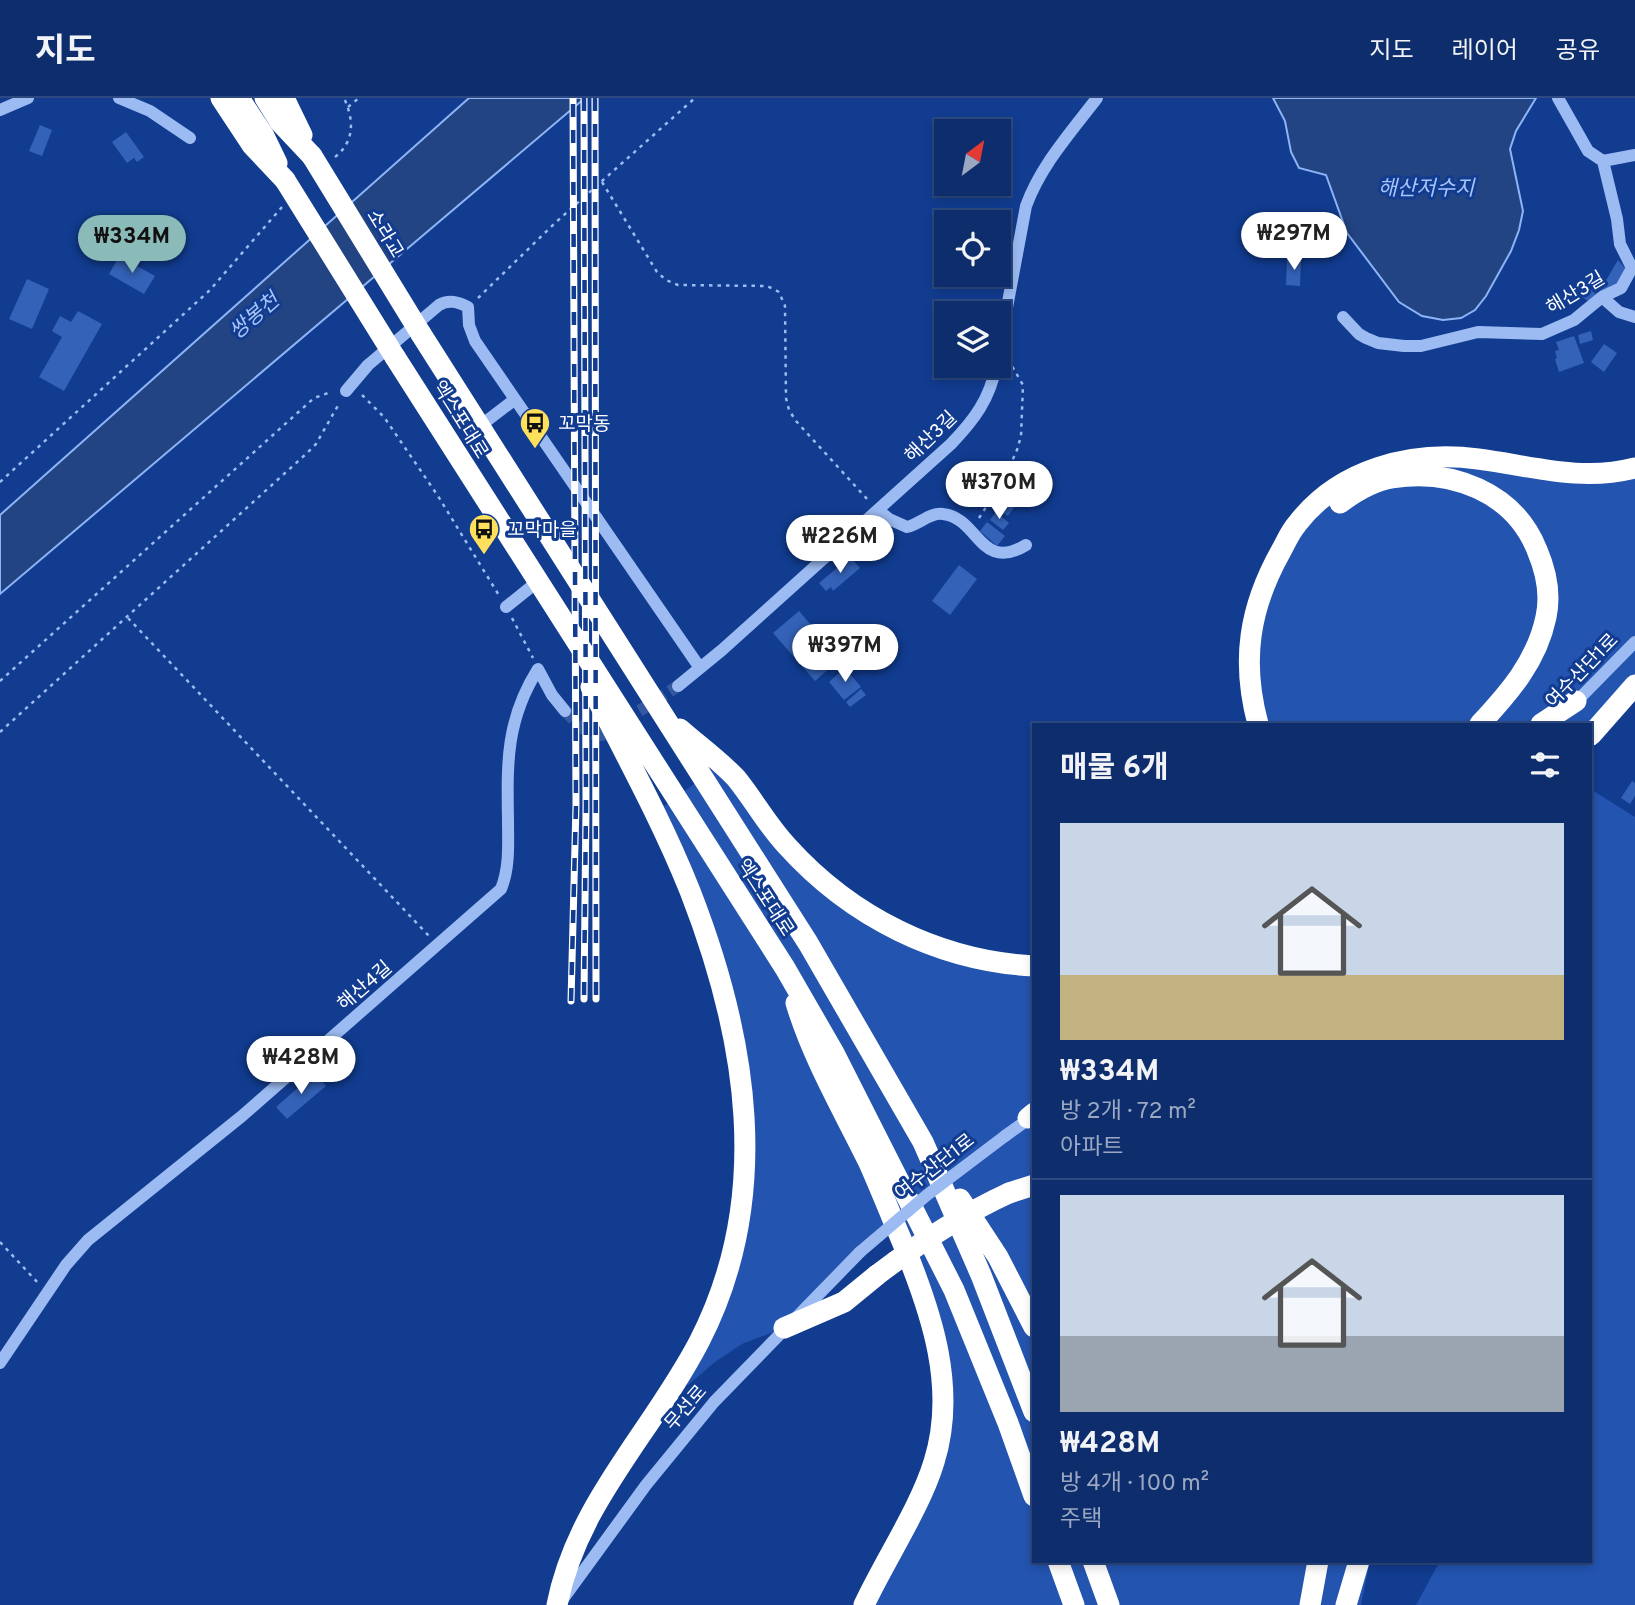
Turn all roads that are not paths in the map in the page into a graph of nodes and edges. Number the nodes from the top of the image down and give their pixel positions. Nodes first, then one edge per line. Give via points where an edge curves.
1 (28, 98) edge
2 (119, 98) edge
3 (203, 98) edge
4 (221, 98) edge
5 (239, 98) edge
6 (265, 98) edge
7 (285, 98) edge
8 (1097, 98) edge
9 (1558, 98) edge
10 (0, 110) edge
11 (190, 138) dead end
12 (252, 145) junction
13 (312, 156) junction
14 (1635, 156) edge
15 (1602, 161) junction
16 (286, 191) junction
17 (1602, 297) junction
18 (1009, 301) edge
19 (1343, 317) dead end
20 (1635, 317) edge
21 (421, 334) joint
22 (993, 378) edge
23 (346, 391) road end
24 (514, 400) junction
25 (480, 426) junction
26 (1635, 468) edge
27 (878, 510) junction
28 (1026, 545) dead end
29 (1281, 551) junction
30 (537, 582) junction
31 (506, 607) road end
32 (1635, 642) edge
33 (700, 668) junction
34 (678, 685) tunnel mouth
35 (1635, 685) edge
36 (1576, 701) junction
37 (565, 711) tunnel mouth
38 (663, 714) junction
39 (1258, 723) edge
40 (1481, 723) edge
41 (1543, 723) edge
42 (1556, 723) edge
43 (1592, 734) edge
44 (1032, 965) edge
45 (785, 968) junction
46 (1032, 1116) edge
47 (923, 1142) junction
48 (1032, 1186) edge
49 (860, 1252) joint
50 (1032, 1323) edge
51 (783, 1328) junction
52 (0, 1363) edge
53 (1032, 1407) edge
54 (1032, 1490) edge
55 (1059, 1563) edge
56 (1094, 1563) edge
57 (1318, 1563) edge
58 (1358, 1563) edge
59 (1370, 1563) edge
60 (558, 1605) edge
61 (864, 1605) edge
62 (1074, 1605) edge
63 (1110, 1605) edge
64 (1310, 1605) edge
65 (1346, 1605) edge
66 (1361, 1605) edge

1 - 10 street
2 - 11 street via 150,111
3 - 12 highway
4 - 12 highway
5 - 16 highway via 264,135
6 - 13 highway
7 - 13 highway
8 - 18 street via 1032,191
9 - 15 street, 해산3길 via 1588,151
12 - 16 highway
13 - 21 highway, 소라교, bridge
14 - 15 street
15 - 17 street, 해산3길 via 1622,249 1632,268 1620,288
16 - 30 highway, 엑스포대로, bridge
17 - 19 street, 해산3길 via 1574,320 1542,334 1478,332 1421,346 1373,341
17 - 20 street via 1619,312
21 - 25 highway, 엑스포대로
22 - 27 street, 해산3길 via 973,421
23 - 24 street via 368,365 439,305 456,302 468,307 471,334
24 - 25 street
24 - 33 street
25 - 38 highway, 엑스포대로
26 - 29 highway via 1577,475 1449,457 1385,464 1352,478 1308,511
27 - 28 street via 908,527 941,513 955,518 996,552 1013,552
27 - 33 street, 해산3길
29 - 39 highway via 1260,591 1250,634
29 - 40 highway via 1343,501 1391,478 1453,479 1485,491 1507,506 1533,538 1545,571 1548,607 1531,660
30 - 31 street
30 - 45 highway, 엑스포대로
30 - 60 highway via 690,891 732,1029 746,1130 739,1218 719,1297 674,1386 592,1509 570,1553
32 - 36 street, 여수산단1로
33 - 34 street, 해산3길
35 - 43 highway
36 - 41 highway
36 - 42 street, 여수산단1로
37 - 52 street, 해산4길 via 538,669 510,735 509,852 501,889 231,1125 88,1240
38 - 44 highway via 734,776 789,848 848,901 898,930 957,955
38 - 47 highway, 엑스포대로 via 808,943
45 - 54 highway, 엑스포대로 via 834,1053 954,1290
45 - 61 highway via 807,1038 870,1165 922,1290 941,1371 943,1414 934,1463
46 - 49 street, 여수산단1로, bridge
47 - 50 highway via 998,1257
47 - 53 highway, 엑스포대로
48 - 51 highway, bridge via 978,1207 937,1231 844,1302
49 - 51 street, 무선로
51 - 60 street, 무선로 via 663,1463
55 - 62 highway
56 - 63 highway
57 - 64 highway
58 - 65 highway
59 - 66 highway

